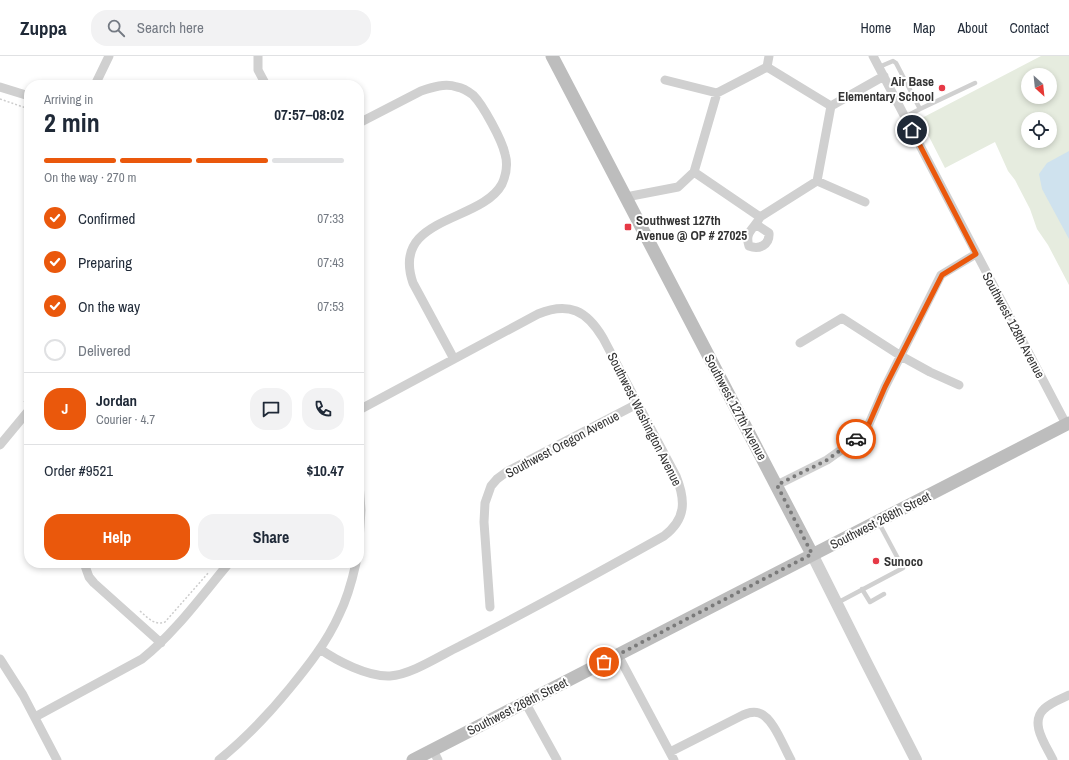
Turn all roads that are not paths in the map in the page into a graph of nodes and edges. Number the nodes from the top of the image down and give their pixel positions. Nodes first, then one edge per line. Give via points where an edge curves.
1 (109, 56) edge
2 (258, 56) edge
3 (769, 56) edge
4 (873, 56) edge
5 (557, 57) edge
6 (768, 67) junction
7 (879, 67) junction
8 (884, 76) junction
9 (97, 80) edge
10 (263, 80) edge
11 (665, 80) dead end
12 (975, 83) dead end
13 (0, 86) edge
14 (717, 93) junction
15 (24, 94) edge
16 (831, 106) junction
17 (920, 109) junction
18 (905, 116) junction
19 (364, 120) edge
20 (694, 172) junction
21 (817, 181) junction
22 (626, 197) junction
23 (865, 202) dead end
24 (976, 254) junction
25 (800, 343) dead end
26 (901, 356) junction
27 (454, 359) junction
28 (960, 385) dead end
29 (637, 404) junction
30 (364, 407) edge
31 (24, 416) edge
32 (1068, 424) edge
33 (0, 445) edge
34 (777, 485) junction
35 (878, 521) junction
36 (812, 554) junction
37 (86, 568) edge
38 (225, 568) edge
39 (355, 568) edge
40 (862, 589) junction
41 (884, 594) dead end
42 (837, 603) junction
43 (490, 607) dead end
44 (161, 643) junction
45 (320, 649) junction
46 (618, 655) junction
47 (0, 659) edge
48 (1069, 695) edge
49 (525, 702) junction
50 (35, 717) junction
51 (435, 755) edge
52 (672, 756) edge
53 (57, 760) edge
54 (219, 760) edge
55 (413, 760) edge
56 (557, 760) edge
57 (790, 760) edge
58 (916, 760) edge
59 (1054, 760) edge

1 - 9 street
2 - 10 street via 258,70
3 - 6 street
4 - 7 street, Southwest 128th Avenue
5 - 22 main road, Southwest 127th Avenue
6 - 14 street
6 - 16 street
7 - 8 street, Southwest 128th Avenue
7 - 17 lane via 892,61 896,63
8 - 16 street
8 - 18 street, Southwest 128th Avenue
11 - 14 street
12 - 17 lane
13 - 15 street
14 - 20 street
16 - 21 street
17 - 18 lane
18 - 24 street, Southwest 128th Avenue
19 - 27 street via 421,91 443,85 456,86 479,102 502,146 505,154 505,176 496,191 480,203 423,235 411,254 410,270 414,283
20 - 21 street via 759,221
20 - 22 street via 678,187
21 - 23 street
22 - 34 main road, Southwest 127th Avenue
24 - 26 street via 942,275
24 - 32 street, Southwest 128th Avenue
25 - 26 street via 842,318
26 - 28 street
26 - 34 street via 865,433 827,460
27 - 29 street, Southwest Washington Avenue via 546,311 574,309 590,319 597,328
27 - 30 street, Southwest Washington Avenue
29 - 43 street, Southwest Oregon Avenue via 508,471 491,486 484,512
29 - 45 street, Southwest Washington Avenue via 676,476 683,496 681,516 672,530 491,630 399,674 386,676 371,673 332,657
31 - 33 street
32 - 35 main road, Southwest 268th Street
34 - 36 main road, Southwest 127th Avenue
35 - 36 main road, Southwest 268th Street
35 - 40 lane via 903,568
36 - 42 street, Southwest 127th Avenue
36 - 46 main road, Southwest 268th Street
37 - 44 street via 94,583
38 - 44 street
39 - 45 street via 339,615
40 - 41 lane via 870,602
40 - 42 lane
42 - 58 street, Southwest 127th Avenue
44 - 50 street via 136,664
45 - 54 street via 264,719
46 - 49 main road, Southwest 268th Street
46 - 52 street
47 - 50 street
48 - 59 street via 1045,708 1038,717 1039,730
49 - 51 main road, Southwest 268th Street
49 - 56 street
50 - 53 street
51 - 55 main road, Southwest 268th Street
52 - 57 street via 743,715 758,712 771,723

